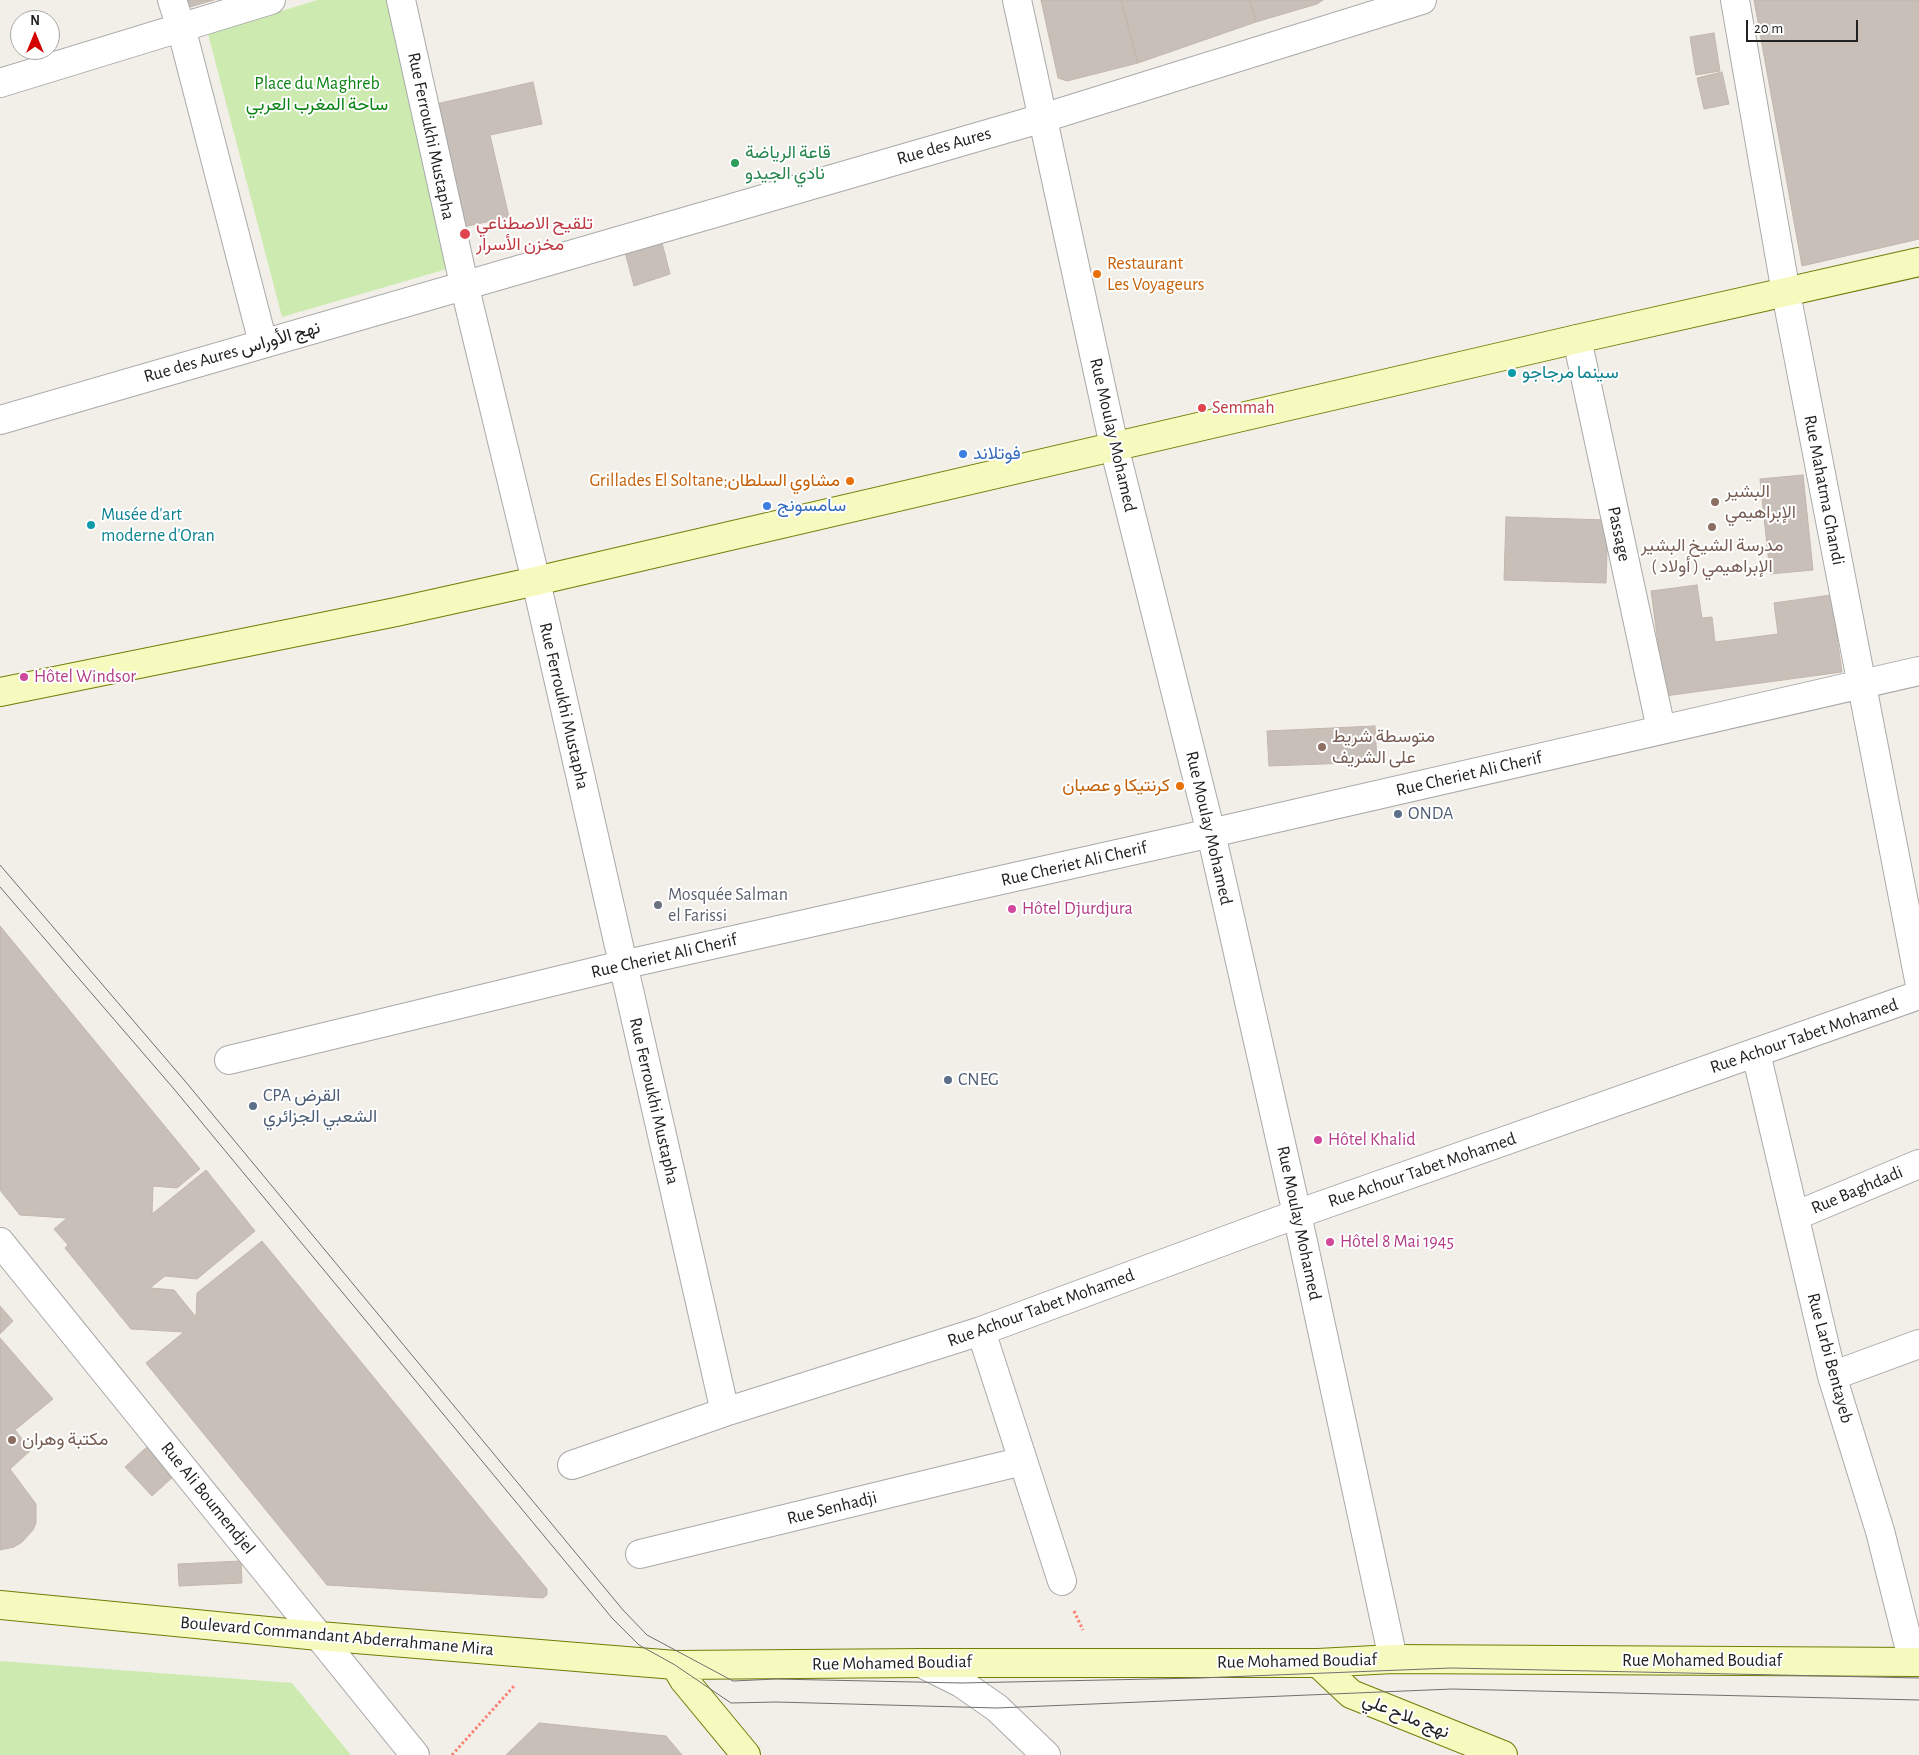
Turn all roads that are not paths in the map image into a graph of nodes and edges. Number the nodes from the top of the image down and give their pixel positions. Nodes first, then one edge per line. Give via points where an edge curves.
1 (172, 0) edge
2 (271, 0) edge
3 (401, 0) edge
4 (1018, 0) edge
5 (1422, 0) edge
6 (1735, 0) edge
7 (181, 27) junction
8 (0, 83) edge
9 (1043, 118) junction
10 (1919, 262) edge
11 (464, 284) junction
12 (1786, 293) junction
13 (1576, 339) junction
14 (263, 343) junction
15 (0, 420) edge
16 (1114, 446) junction
17 (536, 581) junction
18 (1919, 670) edge
19 (1861, 683) junction
20 (0, 692) edge
21 (1661, 729) junction
22 (1212, 834) junction
23 (622, 965) junction
24 (1919, 980) edge
25 (1919, 995) edge
26 (1756, 1053) junction
27 (230, 1060) dead end
28 (1919, 1164) edge
29 (1297, 1214) junction
30 (1795, 1216) junction
31 (0, 1242) edge
32 (981, 1331) junction
33 (1919, 1344) edge
34 (1832, 1376) junction
35 (725, 1412) junction
36 (1023, 1461) junction
37 (572, 1465) dead end
38 (640, 1554) dead end
39 (1062, 1581) dead end
40 (0, 1605) edge
41 (319, 1636) junction
42 (1393, 1659) junction
43 (1916, 1662) edge
44 (920, 1663) junction
45 (1318, 1663) junction
46 (675, 1665) junction
47 (415, 1755) edge
48 (746, 1755) edge
49 (1046, 1755) edge
50 (1503, 1755) edge

1 - 7 street
2 - 7 street
3 - 11 street, Rue Ferroukhi Mustapha
4 - 9 street, Rue Moulay Mohamed
5 - 9 street, Rue des Aures
6 - 12 street, Rue Mahatma Ghandi
7 - 8 street
7 - 14 street
9 - 11 street, Rue des Aures
9 - 16 street, Rue Moulay Mohamed
10 - 12 main road
11 - 14 street, Rue des Aures نهج الأوراس
11 - 17 street, Rue Ferroukhi Mustapha
12 - 13 main road
12 - 19 street, Rue Mahatma Ghandi
13 - 16 main road
13 - 21 street, Passage
14 - 15 street, Rue des Aures نهج الأوراس
16 - 17 main road
16 - 22 street, Rue Moulay Mohamed
17 - 20 main road
17 - 23 street, Rue Ferroukhi Mustapha
18 - 19 street, Rue Cheriet Ali Cherif
19 - 21 street, Rue Cheriet Ali Cherif
19 - 24 street, Rue Mahatma Ghandi
21 - 22 street, Rue Cheriet Ali Cherif
22 - 23 street, Rue Cheriet Ali Cherif
22 - 29 street, Rue Moulay Mohamed
23 - 27 street, Rue Cheriet Ali Cherif
23 - 35 street, Rue Ferroukhi Mustapha
25 - 26 street, Rue Achour Tabet Mohamed
26 - 29 street, Rue Achour Tabet Mohamed
26 - 30 street, Rue Larbi Bentayeb
28 - 30 street, Rue Baghdadi
29 - 32 street, Rue Achour Tabet Mohamed
29 - 42 street, Rue Moulay Mohamed
30 - 34 street, Rue Larbi Bentayeb
31 - 41 street, Rue Ali Boumendjel
32 - 35 street, Rue Achour Tabet Mohamed
32 - 36 street
33 - 34 street
34 - 43 street, Rue Larbi Bentayeb
35 - 37 street, Rue Achour Tabet Mohamed
36 - 38 street, Rue Senhadji
36 - 39 street
40 - 41 main road, Boulevard Commandant Abderrahmane Mira
41 - 46 main road, Boulevard Commandant Abderrahmane Mira
41 - 47 street, Rue Ali Boumendjel
42 - 43 main road, Rue Mohamed Boudiaf
42 - 45 main road, Rue Mohamed Boudiaf
44 - 45 main road, Rue Mohamed Boudiaf
44 - 46 main road, Rue Mohamed Boudiaf
44 - 49 street via 961,1682 997,1708
45 - 50 main road, نهج ملاح علي via 1351,1694
46 - 48 main road

